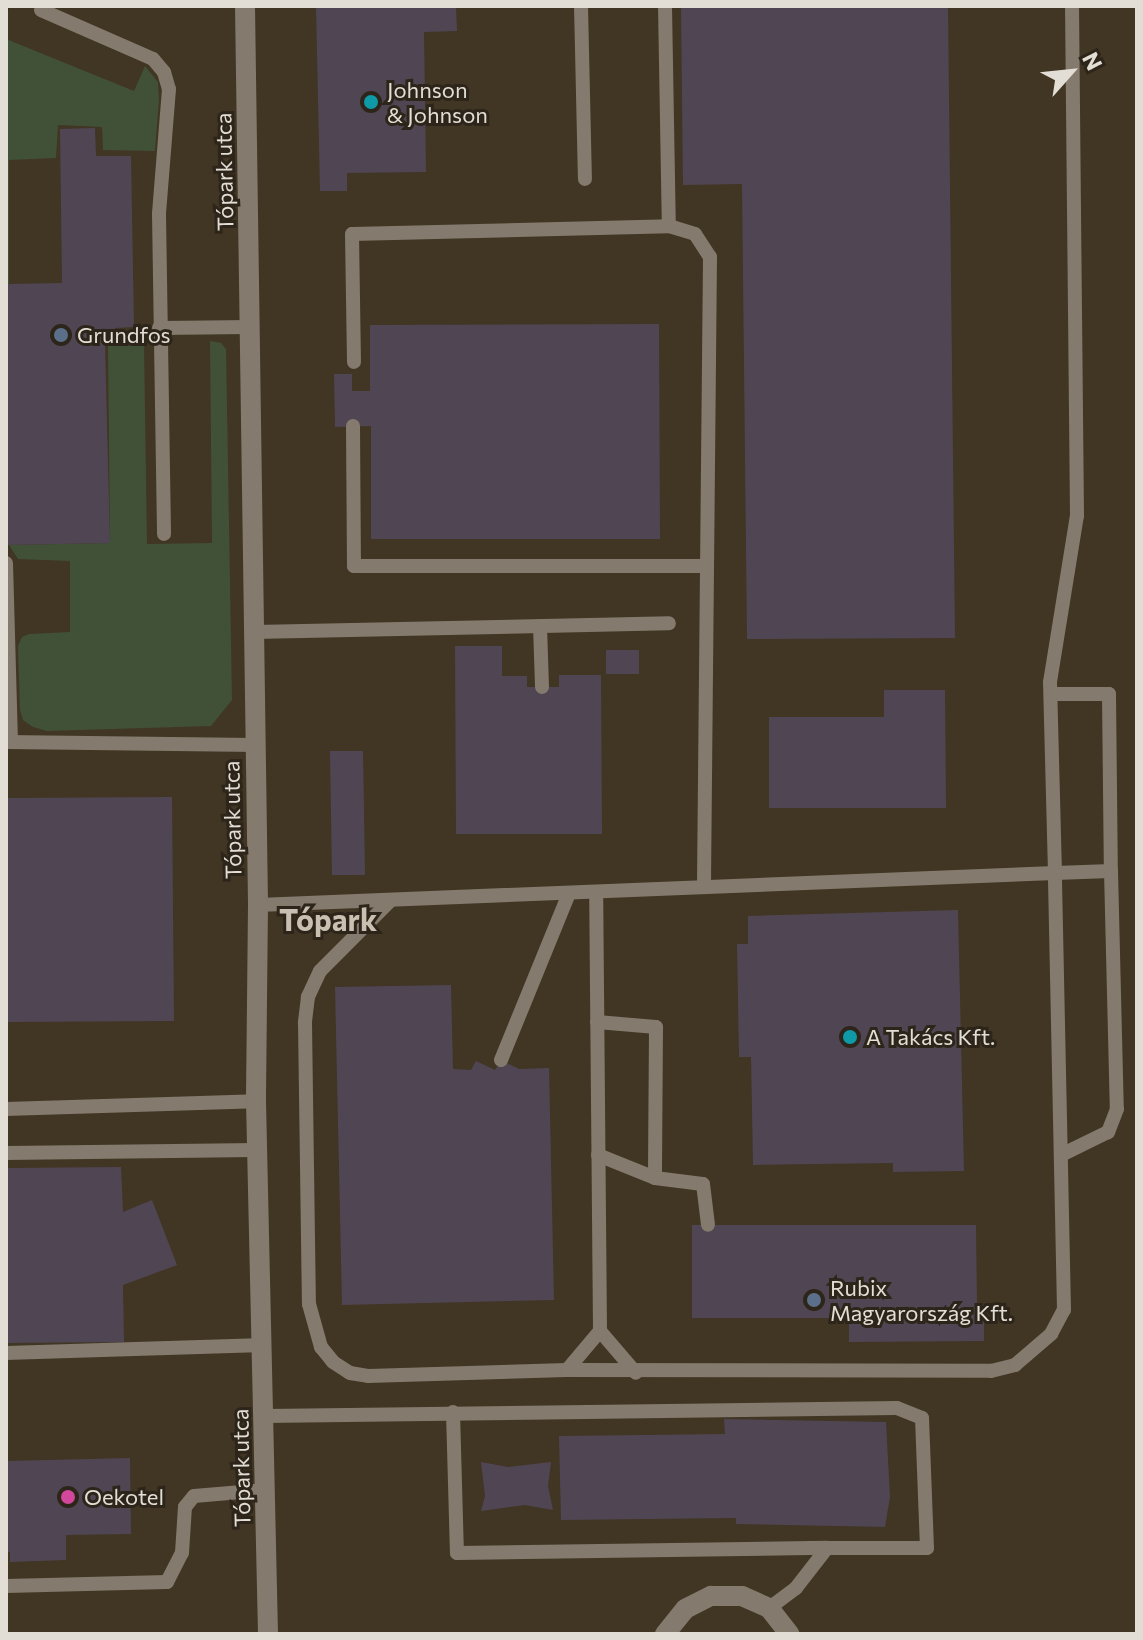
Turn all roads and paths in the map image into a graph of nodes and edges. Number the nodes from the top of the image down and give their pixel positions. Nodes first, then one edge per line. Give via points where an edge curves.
1 (245, 6) edge
2 (581, 6) edge
3 (665, 6) edge
4 (1072, 6) edge
5 (41, 10) dead end
6 (585, 179) dead end
7 (669, 226) junction
8 (250, 327) junction
9 (159, 328) junction
10 (354, 362) dead end
11 (353, 426) dead end
12 (164, 534) dead end
13 (6, 563) edge
14 (705, 566) junction
15 (669, 623) dead end
16 (540, 626) junction
17 (254, 632) junction
18 (542, 687) dead end
19 (1051, 694) junction
20 (8, 742) edge
21 (255, 745) junction
22 (1111, 871) junction
23 (1055, 873) junction
24 (704, 885) junction
25 (596, 892) junction
26 (569, 893) junction
27 (391, 900) junction
28 (258, 905) junction
29 (597, 1022) junction
30 (501, 1060) dead end
31 (256, 1101) junction
32 (6, 1109) edge
33 (257, 1150) junction
34 (6, 1153) edge
35 (598, 1155) junction
36 (1061, 1155) junction
37 (655, 1178) junction
38 (708, 1225) dead end
39 (600, 1331) junction
40 (262, 1345) junction
41 (6, 1353) edge
42 (567, 1370) junction
43 (636, 1373) junction
44 (453, 1412) junction
45 (265, 1416) junction
46 (266, 1490) junction
47 (827, 1548) junction
48 (6, 1586) edge
49 (769, 1608) junction
50 (268, 1634) edge
51 (665, 1634) edge
52 (789, 1634) edge

1 - 8 street, Tópark utca
2 - 6 lane
3 - 7 lane
4 - 19 lane via 1077,516
5 - 9 lane via 153,59 164,72 169,89 159,214
7 - 10 lane via 352,234
7 - 14 lane via 695,234 710,257
8 - 9 lane
8 - 17 street, Tópark utca
9 - 12 lane
11 - 14 lane via 354,566
13 - 20 lane
14 - 24 lane
15 - 16 lane
16 - 17 lane
16 - 18 lane
17 - 21 street, Tópark utca
19 - 22 lane via 1109,694
19 - 23 lane
20 - 21 lane
21 - 28 street, Tópark utca
22 - 23 lane
22 - 36 lane via 1117,1109 1108,1132
23 - 24 lane
23 - 36 lane
24 - 25 lane
25 - 26 lane
25 - 29 lane
26 - 27 lane
26 - 30 lane
27 - 28 lane
27 - 42 lane via 335,953 308,997 313,1329 333,1362 368,1376
28 - 31 street, Tópark utca
29 - 35 lane
29 - 37 lane via 656,1027
31 - 32 lane
31 - 33 street, Tópark utca
33 - 34 lane
33 - 40 street, Tópark utca
35 - 37 lane
35 - 39 lane
36 - 43 lane via 1064,1310 1051,1334 1015,1365 991,1371
37 - 38 lane via 703,1184
39 - 42 lane
39 - 43 lane
40 - 41 lane
40 - 45 street, Tópark utca
42 - 43 lane
44 - 45 lane
44 - 47 lane via 457,1553
44 - 47 lane via 897,1408 922,1418 927,1548
45 - 46 street, Tópark utca
46 - 48 lane via 194,1496 185,1507 182,1553 167,1582
46 - 50 street, Tópark utca
47 - 49 lane via 796,1588
49 - 51 street via 742,1596 711,1596 685,1609
49 - 52 street

